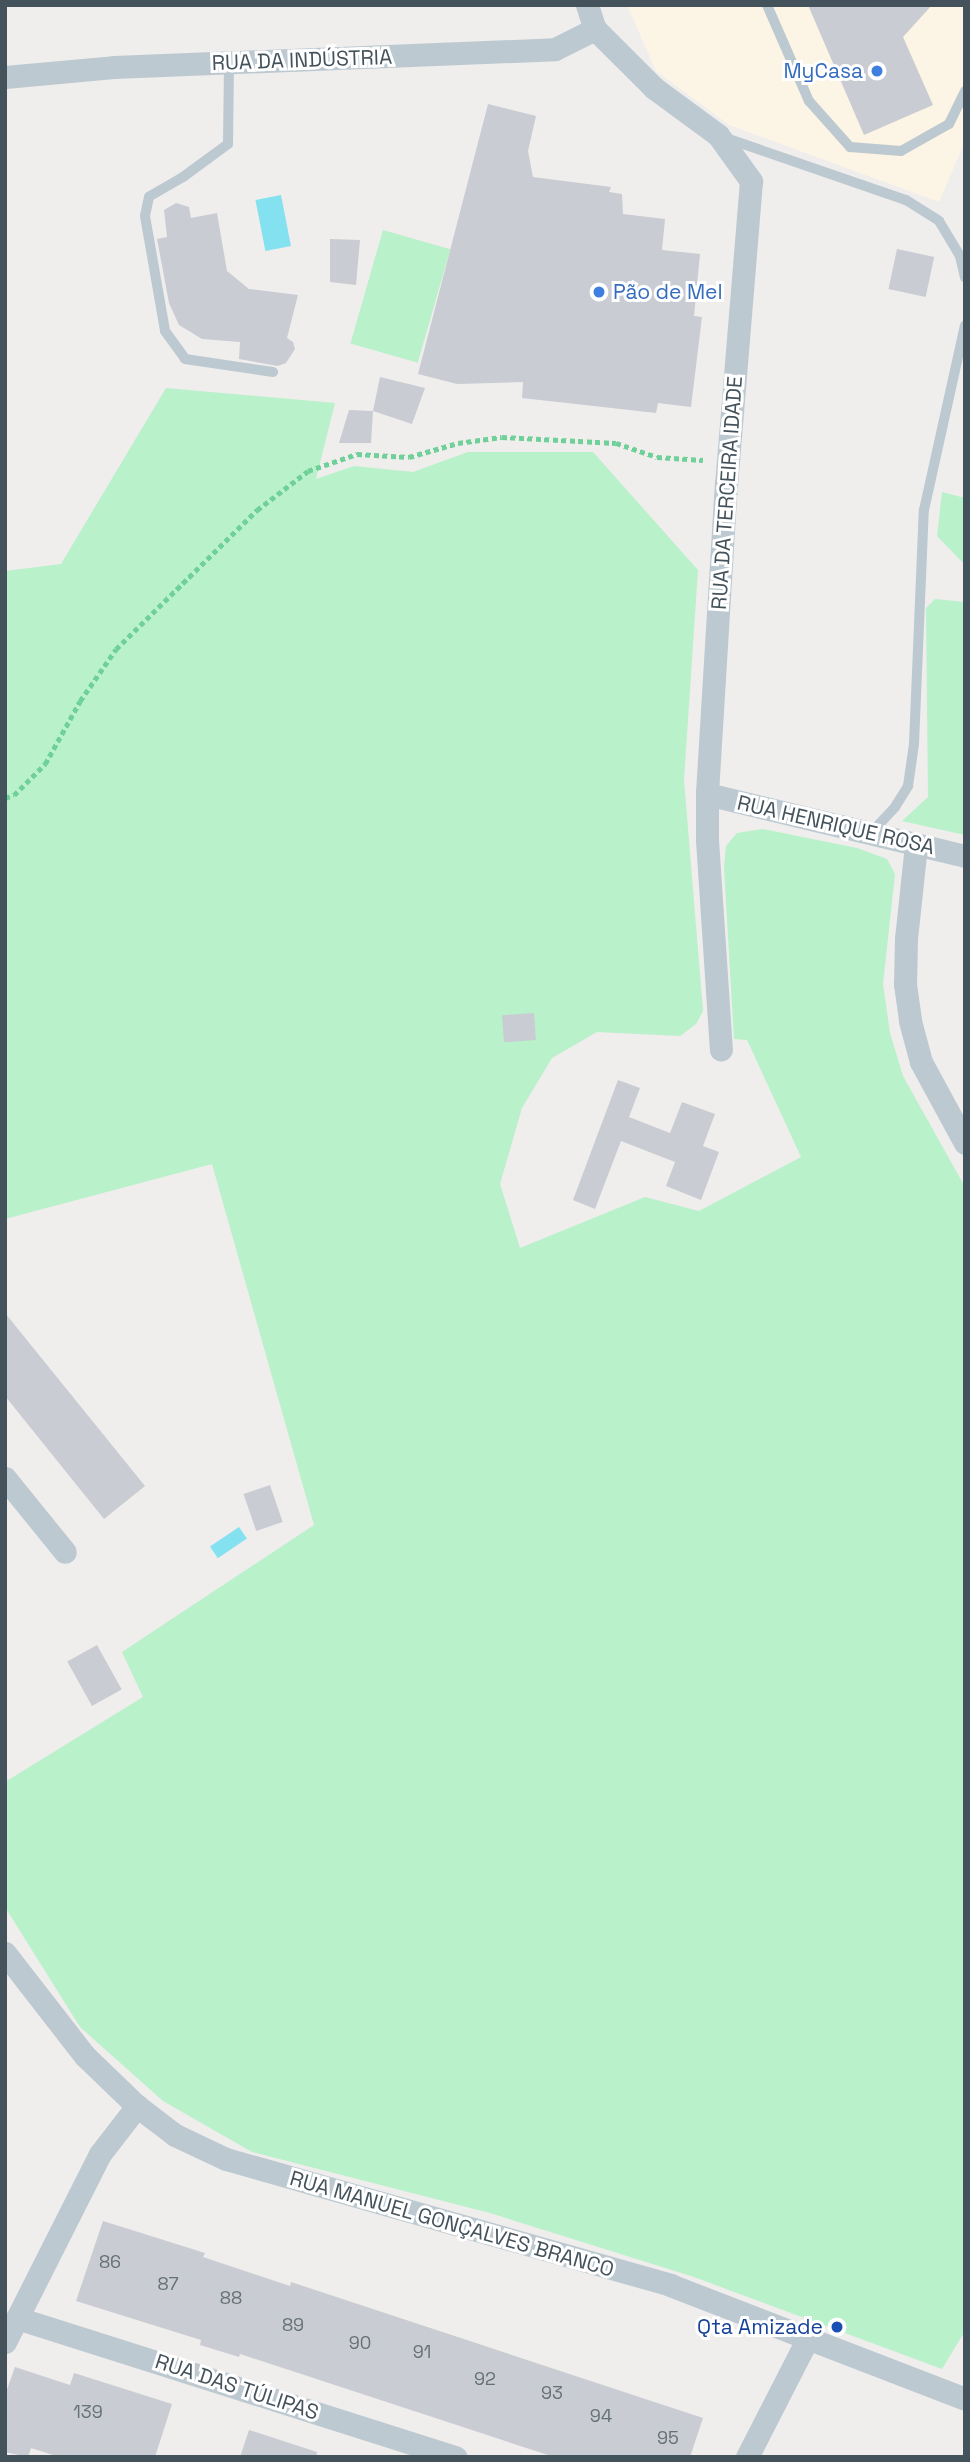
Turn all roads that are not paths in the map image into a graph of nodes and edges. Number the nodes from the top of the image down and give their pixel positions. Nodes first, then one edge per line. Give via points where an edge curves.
1 (587, 5) edge
2 (767, 5) edge
3 (595, 29) junction
4 (229, 62) junction
5 (5, 77) edge
6 (965, 91) edge
7 (718, 135) junction
8 (965, 277) edge
9 (965, 325) edge
10 (273, 372) dead end
11 (707, 794) junction
12 (870, 834) junction
13 (916, 845) junction
14 (965, 856) edge
15 (721, 1050) dead end
16 (965, 1143) edge
17 (5, 1478) edge
18 (65, 1552) dead end
19 (5, 1953) edge
20 (137, 2106) junction
21 (18, 2318) junction
22 (809, 2336) junction
23 (5, 2342) edge
24 (962, 2395) edge
25 (456, 2457) edge
26 (747, 2457) edge

1 - 3 street, RUA DA TERCEIRA IDADE
2 - 6 lane via 809,101 850,147 901,151 949,124
3 - 4 street, RUA DA INDÚSTRIA via 555,49
3 - 7 street, RUA DA TERCEIRA IDADE via 654,88
4 - 5 street, RUA DA INDÚSTRIA
4 - 10 lane via 228,144 149,197 145,216 165,331 185,359
7 - 8 lane via 905,200 939,221 960,256
7 - 11 street, RUA DA TERCEIRA IDADE via 751,181
9 - 12 lane via 924,510 914,744 908,786
11 - 12 street, RUA HENRIQUE ROSA
11 - 15 street, RUA DA TERCEIRA IDADE via 706,840
12 - 13 street, RUA HENRIQUE ROSA
13 - 14 street, RUA HENRIQUE ROSA
13 - 16 street via 906,938 910,1020 921,1062
17 - 18 street
19 - 20 street, RUA MANUEL GONÇALVES BRANCO via 85,2056
20 - 21 street via 100,2154
20 - 22 street, RUA MANUEL GONÇALVES BRANCO via 175,2135 226,2159 670,2285
21 - 23 street
21 - 25 street, RUA DAS TÚLIPAS
22 - 24 street, RUA MANUEL GONÇALVES BRANCO
22 - 26 street

